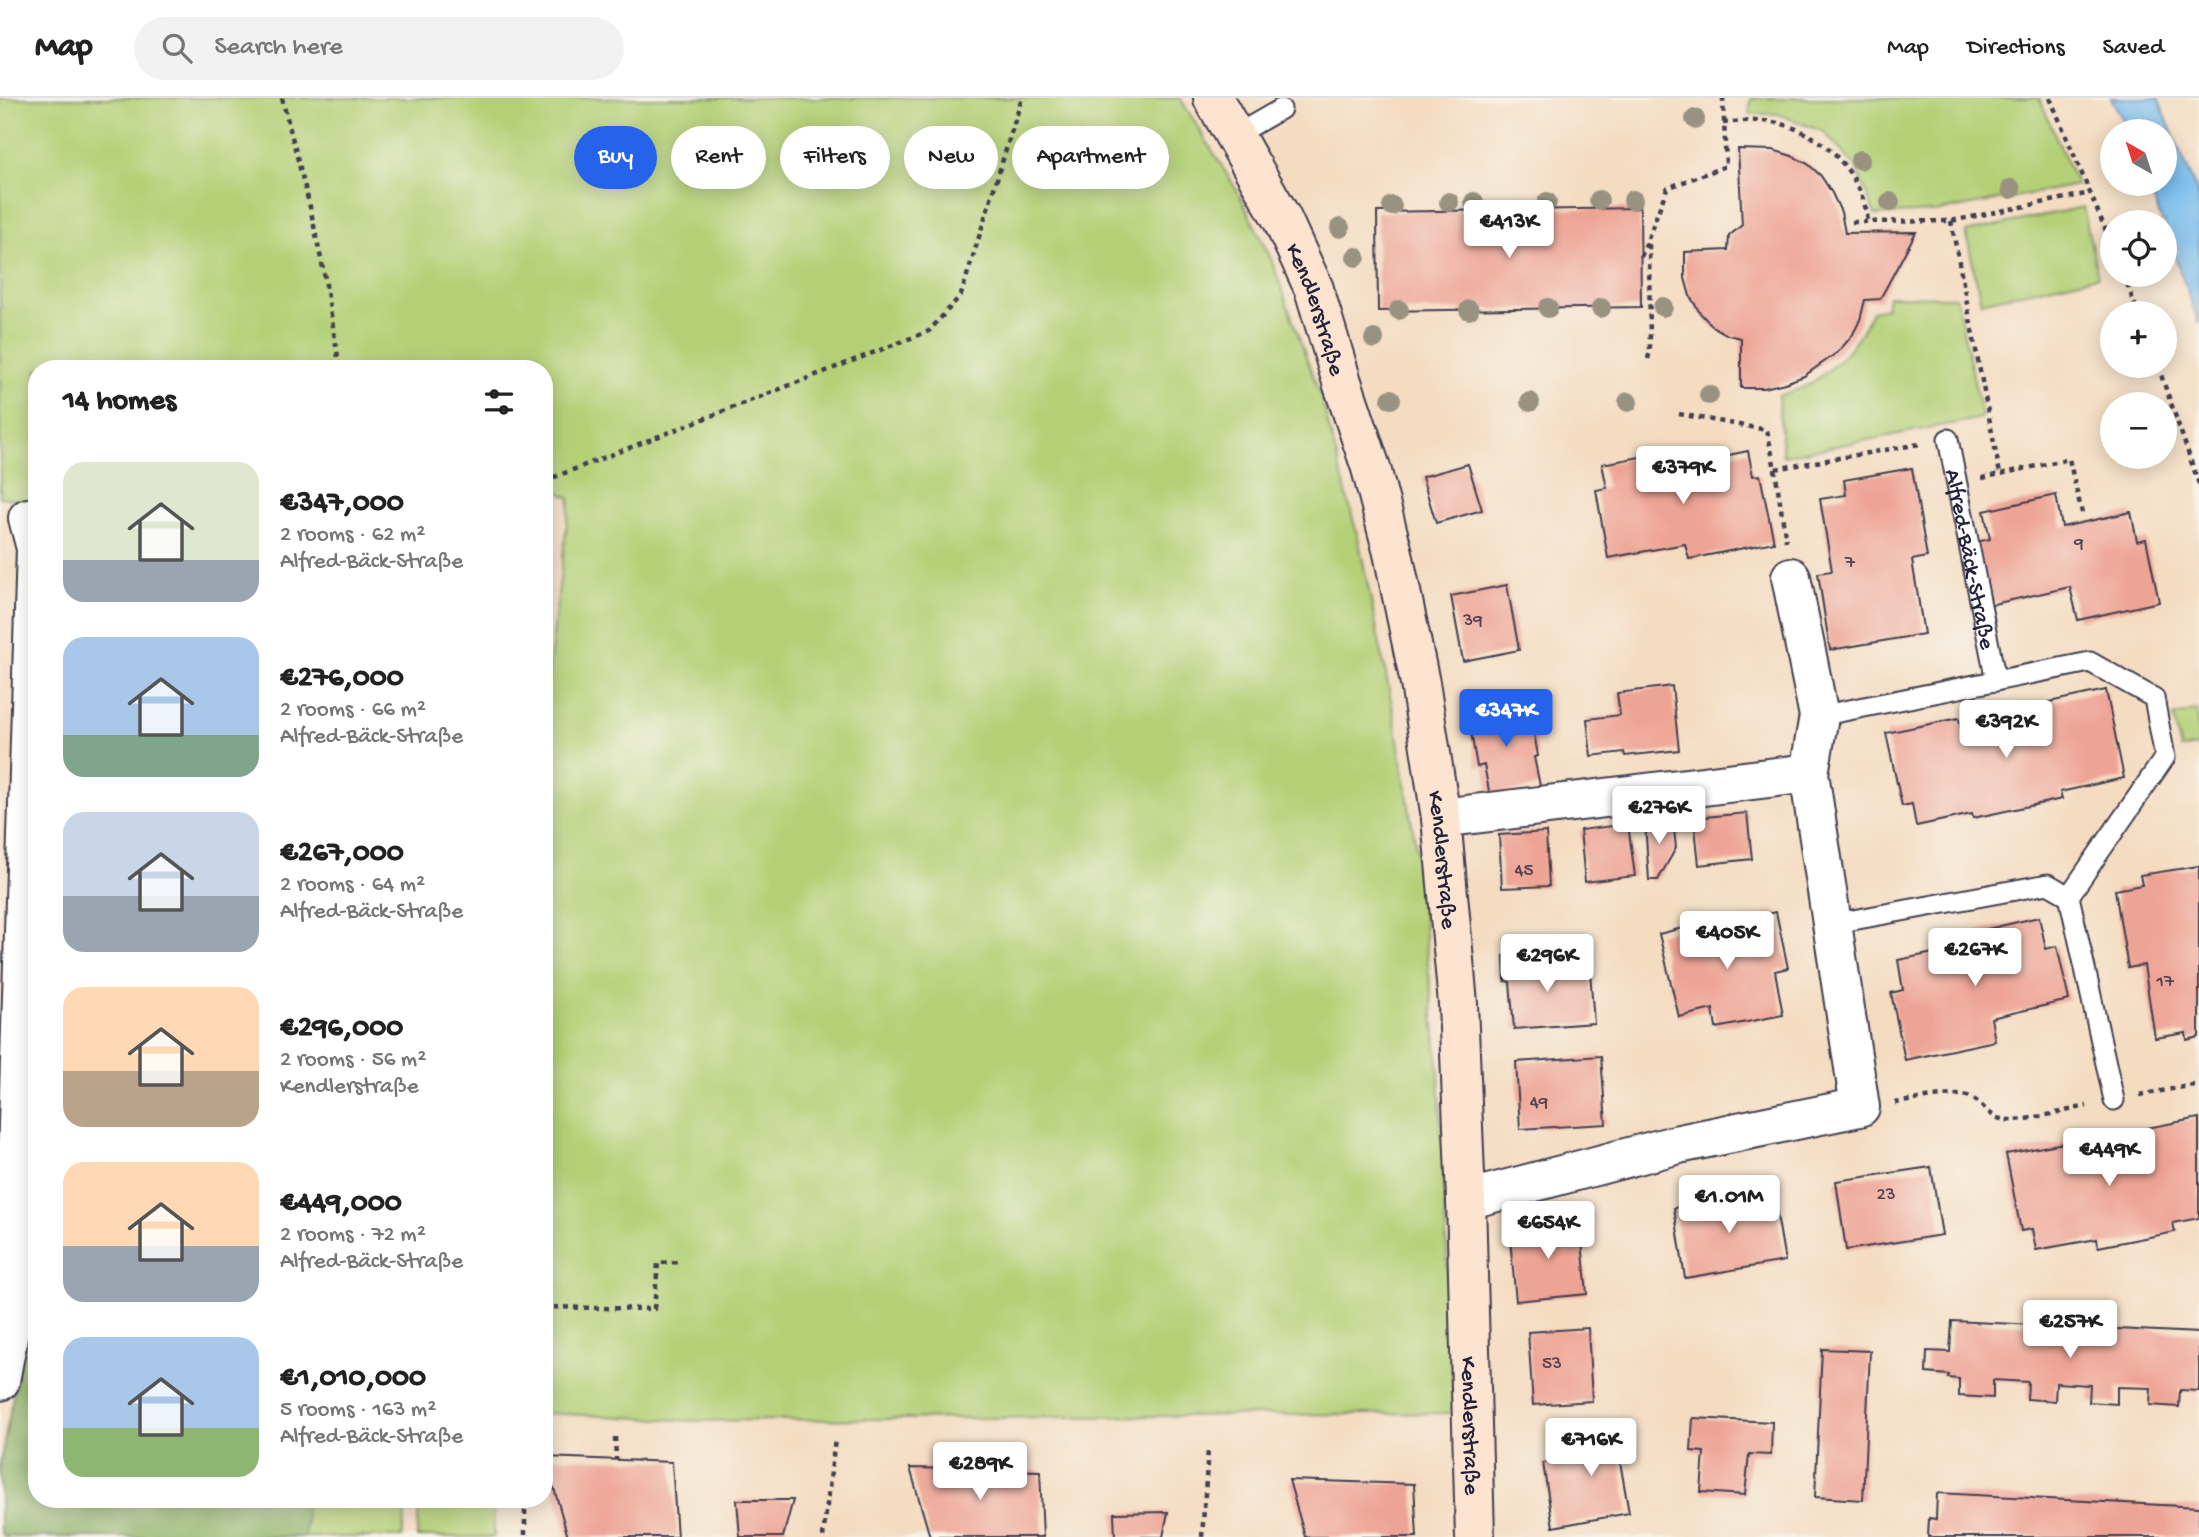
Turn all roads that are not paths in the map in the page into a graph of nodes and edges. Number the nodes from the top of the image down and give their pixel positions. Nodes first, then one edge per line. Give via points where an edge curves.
1 (1213, 98) edge
2 (1281, 109) dead end
3 (1234, 136) junction
4 (1948, 439) road end
5 (1791, 577) road end
6 (1996, 681) junction
7 (1819, 716) junction
8 (1809, 773) junction
9 (28, 802) edge
10 (1441, 818) junction
11 (2069, 896) junction
12 (1831, 924) junction
13 (2114, 1101) road end
14 (1466, 1200) junction
15 (11, 1342) edge
16 (1475, 1537) edge

1 - 3 street, Kendlerstraße
2 - 3 lane
3 - 10 street, Kendlerstraße via 1282,219 1314,289 1371,468 1420,683
4 - 6 lane, Alfred-Bäck-Straße
5 - 7 street
6 - 7 lane, Alfred-Bäck-Straße
6 - 11 lane, Alfred-Bäck-Straße via 2090,662 2154,698 2165,757
7 - 8 street
8 - 10 street
8 - 12 street
9 - 15 street
10 - 14 street, Kendlerstraße via 1458,1004
11 - 12 lane via 2048,884
11 - 13 lane
12 - 14 street via 1860,1107 1679,1144
14 - 16 street, Kendlerstraße

